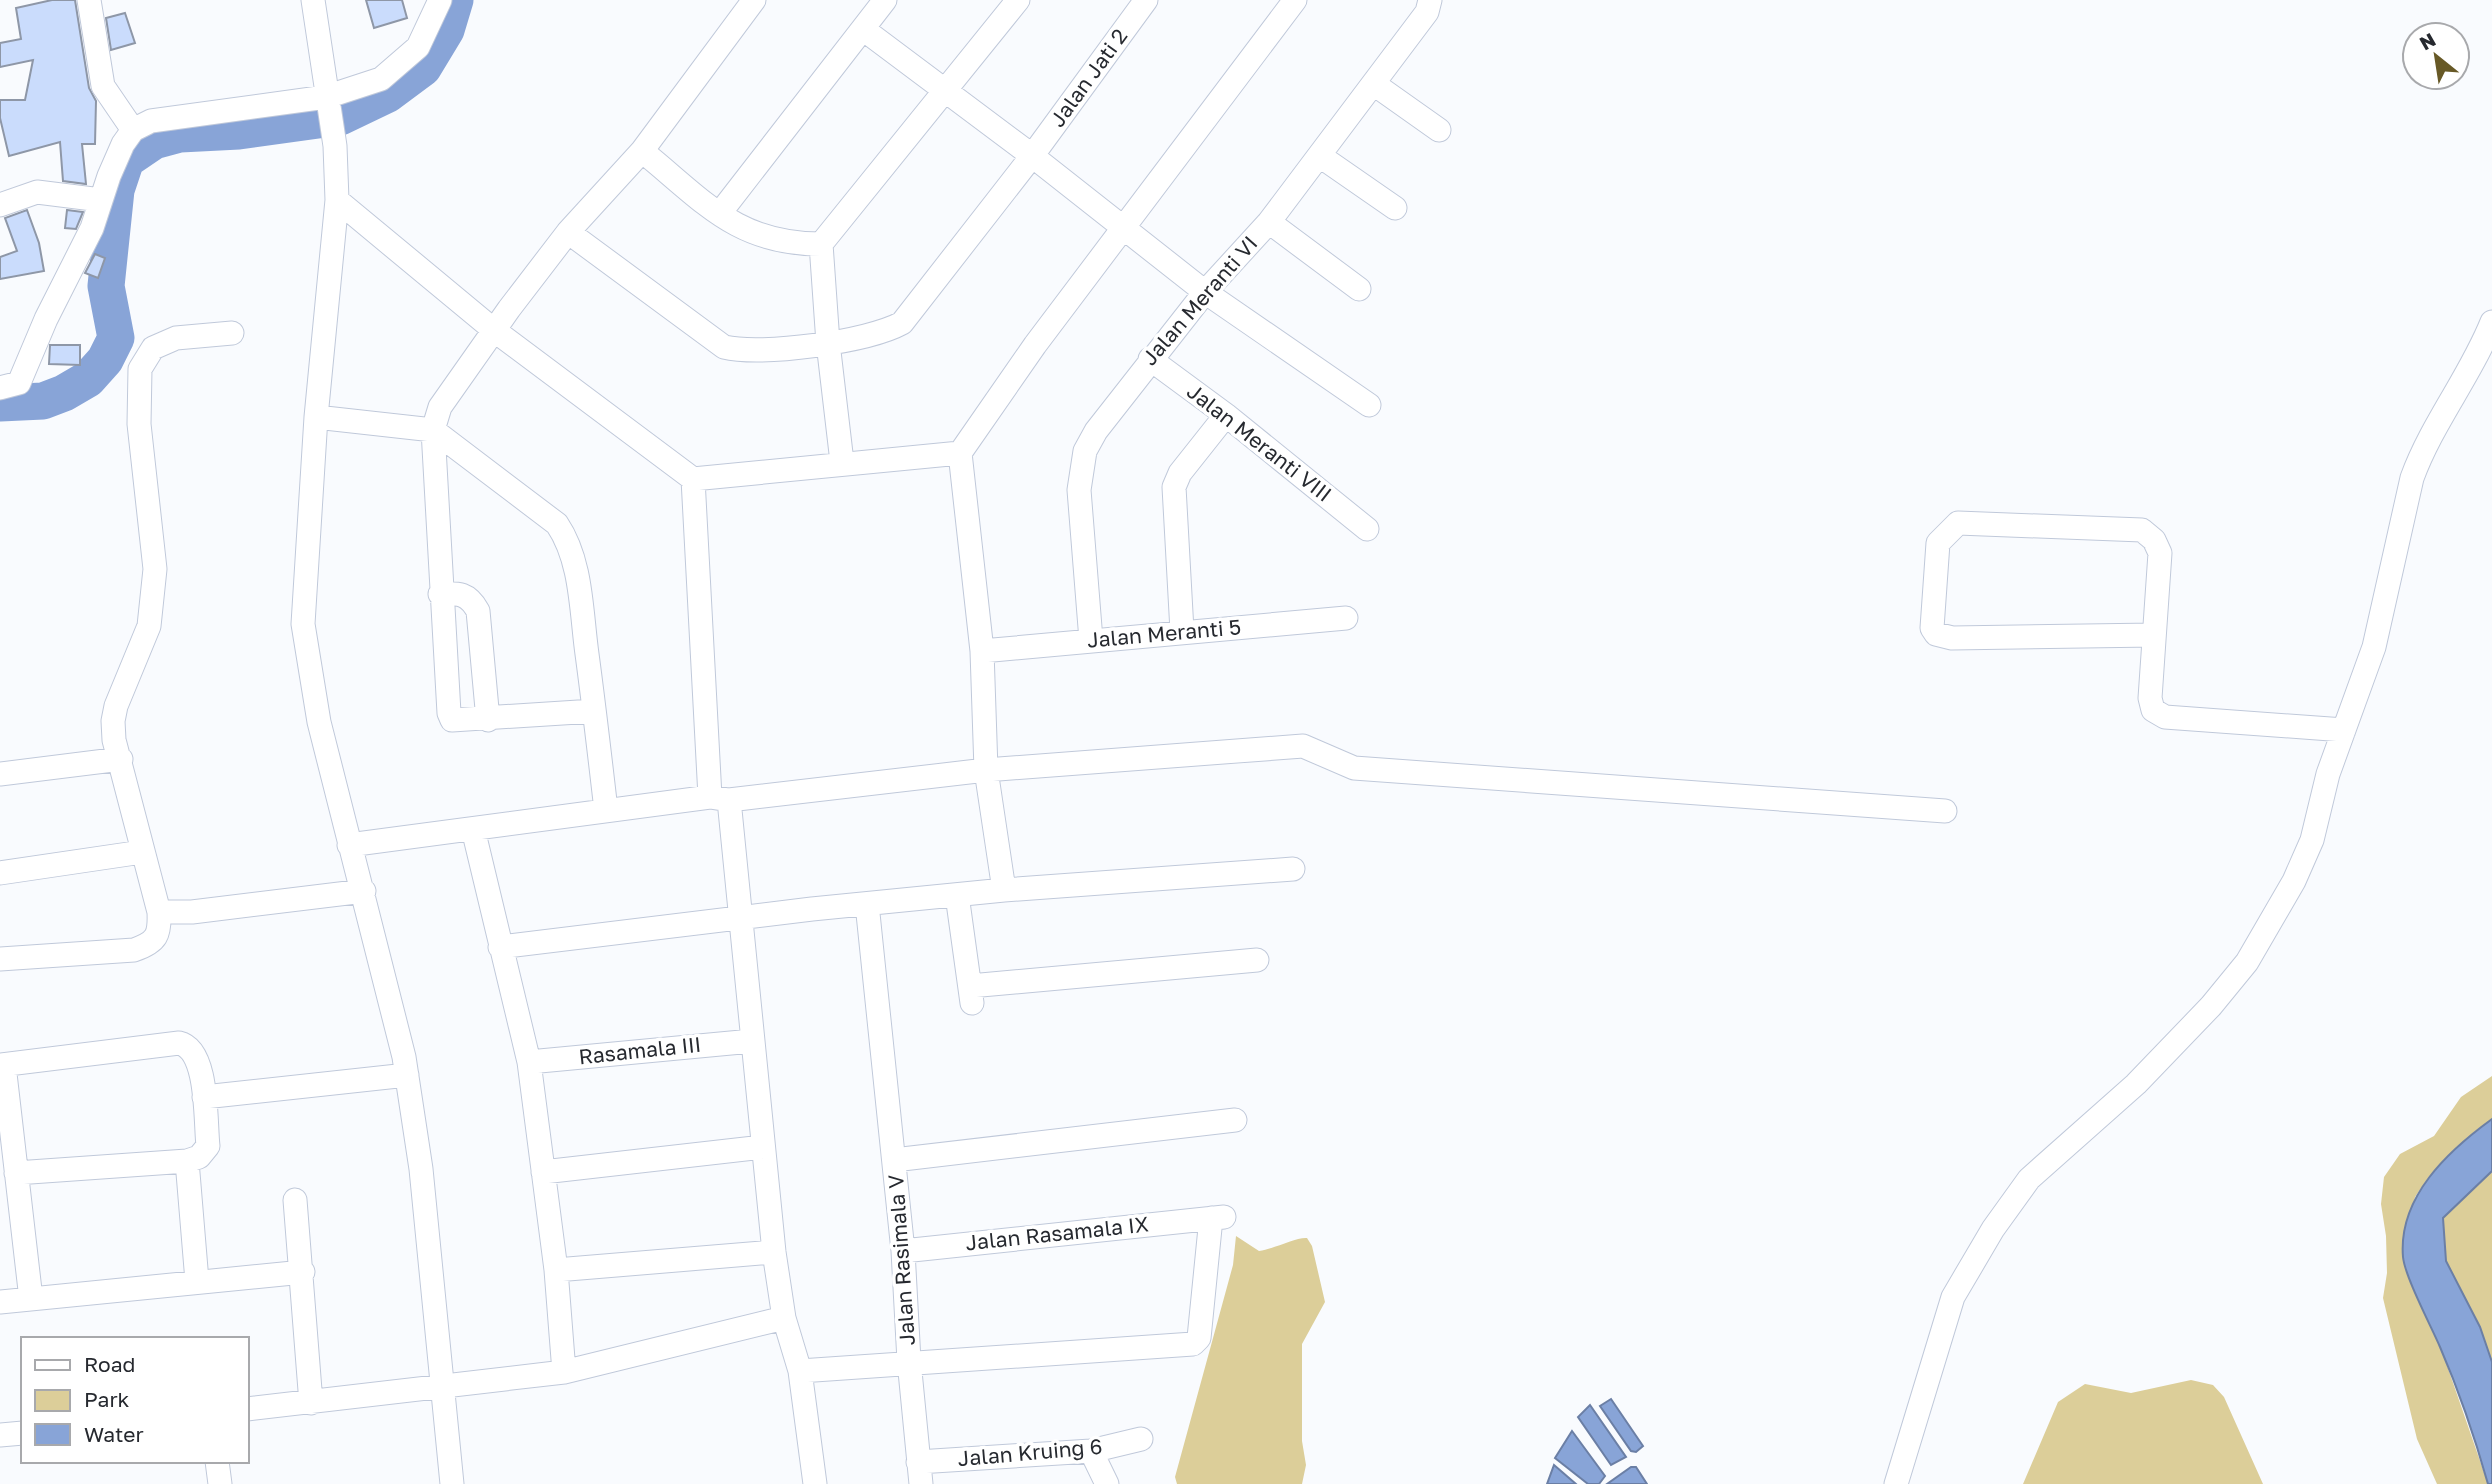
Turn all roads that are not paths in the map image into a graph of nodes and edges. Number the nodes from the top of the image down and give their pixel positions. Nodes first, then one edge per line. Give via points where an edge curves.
1 (89, 0) edge
2 (313, 0) edge
3 (440, 0) edge
4 (754, 0) edge
5 (885, 0) edge
6 (1018, 0) edge
7 (1146, 0) edge
8 (1295, 0) edge
9 (1430, 0) edge
10 (863, 29) junction
11 (1374, 84) junction
12 (946, 92) junction
13 (327, 99) junction
14 (133, 130) junction
15 (1439, 130) dead end
16 (642, 151) junction
17 (1032, 156) junction
18 (1320, 156) junction
19 (101, 200) junction
20 (337, 200) junction
21 (0, 205) edge
22 (1395, 208) dead end
23 (720, 213) junction
24 (1269, 222) junction
25 (1123, 228) junction
26 (568, 232) junction
27 (821, 244) junction
28 (1359, 289) dead end
29 (1205, 292) junction
30 (2492, 322) edge
31 (495, 331) junction
32 (232, 333) dead end
33 (828, 343) junction
34 (1150, 359) junction
35 (0, 388) edge
36 (1369, 405) dead end
37 (1226, 415) junction
38 (316, 417) junction
39 (433, 430) junction
40 (960, 453) junction
41 (842, 462) junction
42 (693, 479) junction
43 (1367, 529) dead end
44 (440, 594) junction
45 (1346, 618) dead end
46 (1182, 631) junction
47 (2154, 635) junction
48 (1091, 640) junction
49 (982, 651) junction
50 (594, 711) junction
51 (488, 720) junction
52 (2344, 730) junction
53 (121, 759) junction
54 (986, 770) junction
55 (0, 774) edge
56 (720, 799) junction
57 (606, 810) junction
58 (1945, 811) dead end
59 (472, 830) junction
60 (349, 845) junction
61 (142, 852) junction
62 (1293, 869) dead end
63 (0, 873) edge
64 (1004, 890) junction
65 (364, 891) junction
66 (957, 895) junction
67 (867, 904) junction
68 (159, 912) junction
69 (743, 919) junction
70 (500, 947) junction
71 (0, 959) edge
72 (1257, 960) dead end
73 (752, 1041) junction
74 (528, 1062) junction
75 (2, 1065) edge
76 (407, 1075) junction
77 (204, 1097) junction
78 (1235, 1119) dead end
79 (763, 1147) junction
80 (894, 1160) junction
81 (187, 1161) junction
82 (543, 1172) junction
83 (16, 1173) junction
84 (295, 1200) dead end
85 (904, 1251) junction
86 (774, 1252) junction
87 (556, 1270) junction
88 (303, 1272) junction
89 (197, 1281) junction
90 (31, 1299) junction
91 (0, 1301) edge
92 (784, 1318) junction
93 (909, 1361) junction
94 (800, 1371) junction
95 (564, 1372) junction
96 (441, 1388) junction
97 (311, 1403) junction
98 (248, 1409) edge
99 (21, 1433) edge
100 (0, 1435) edge
101 (1141, 1439) dead end
102 (1091, 1451) junction
103 (217, 1463) edge
104 (919, 1473) edge
105 (220, 1484) edge
106 (452, 1484) edge
107 (815, 1484) edge
108 (1107, 1484) edge
109 (1896, 1484) edge

1 - 14 street via 103,86
2 - 13 street
3 - 13 street via 418,47 401,64 381,79
4 - 16 street
5 - 10 street
6 - 12 street
7 - 17 street, Jalan Jati 2
8 - 25 street
9 - 11 street, Jalan Meranti VI via 1427,12
10 - 12 street
10 - 23 street
11 - 15 street
11 - 18 street, Jalan Meranti VI
12 - 17 street
12 - 27 street
13 - 14 street via 151,121
13 - 20 street
14 - 19 street
16 - 23 street
16 - 26 street
17 - 25 street
17 - 33 street, Jalan Jati 2 via 902,323 888,331
18 - 22 street
18 - 24 street, Jalan Meranti VI
19 - 21 street via 37,192
19 - 35 street via 19,383
20 - 31 street
20 - 38 street
23 - 27 street via 754,235 787,244
24 - 28 street
24 - 29 street, Jalan Meranti VI
25 - 29 street
25 - 40 street
26 - 31 street
26 - 33 street, Jalan Jati 2 via 724,347 743,352
27 - 33 street
29 - 34 street, Jalan Meranti VI
29 - 36 street
30 - 52 street via 2474,364 2421,453 2374,647
31 - 39 street via 440,407
31 - 42 street
32 - 53 street via 176,338 153,348 139,369 139,424 155,569 149,626 113,721
33 - 41 street
34 - 37 street, Jalan Meranti VIII
34 - 48 street, Jalan Meranti VI via 1085,451 1079,490
37 - 43 street, Jalan Meranti VIII
37 - 46 street via 1174,487
38 - 39 street
38 - 60 street via 303,624 319,722
39 - 44 street
39 - 50 street via 556,524 566,538 577,573
40 - 41 street
40 - 49 street
41 - 42 street
42 - 56 street
44 - 51 street via 460,593 472,600 478,611
44 - 51 street via 449,713 459,722
45 - 46 street, Jalan Meranti 5
46 - 48 street, Jalan Meranti 5
47 - 47 street via 2160,552 2142,530 1958,523 1938,543 1932,628 1936,634 1952,638
47 - 52 street via 2150,698 2153,710 2165,717
48 - 49 street, Jalan Meranti 5
49 - 54 street
50 - 51 street
50 - 57 street
52 - 109 street via 2312,840 2247,962 2136,1084 2029,1178 1970,1265 1953,1297
53 - 55 street
53 - 61 street
54 - 56 street
54 - 58 street via 1303,746 1354,768
54 - 64 street
56 - 57 street
56 - 69 street
57 - 59 street
59 - 60 street
59 - 70 street
60 - 65 street
61 - 63 street
61 - 68 street
62 - 64 street
64 - 66 street
65 - 68 street
65 - 76 street
66 - 67 street
66 - 72 street via 971,994
67 - 69 street
67 - 80 street, Jalan Rasimala V
68 - 71 street via 160,932 152,944 134,950
69 - 70 street
69 - 73 street
70 - 74 street
73 - 74 street, Rasamala III
73 - 79 street
74 - 82 street
75 - 77 street via 179,1043 199,1060
75 - 83 street
76 - 77 street
76 - 96 street via 421,1169
77 - 81 street via 208,1146 199,1157
78 - 80 street
79 - 82 street
79 - 86 street
80 - 85 street, Jalan Rasimala V
81 - 83 street
81 - 89 street
82 - 87 street
83 - 90 street
84 - 88 street
85 - 93 street, Jalan Rasimala V
85 - 93 street, Jalan Rasamala IX via 1218,1217 1199,1338 1192,1344
86 - 87 street
86 - 92 street
87 - 95 street
88 - 89 street
88 - 97 street
89 - 90 street
90 - 91 street
92 - 94 street
92 - 95 street
93 - 94 street, Jalan Rasamala IX
93 - 104 street, Jalan Rasimala V
94 - 107 street
95 - 96 street
96 - 97 street
96 - 106 street
97 - 98 street
99 - 100 street
101 - 102 street, Jalan Kruing 6
102 - 104 street, Jalan Kruing 6
102 - 108 street
103 - 105 street

